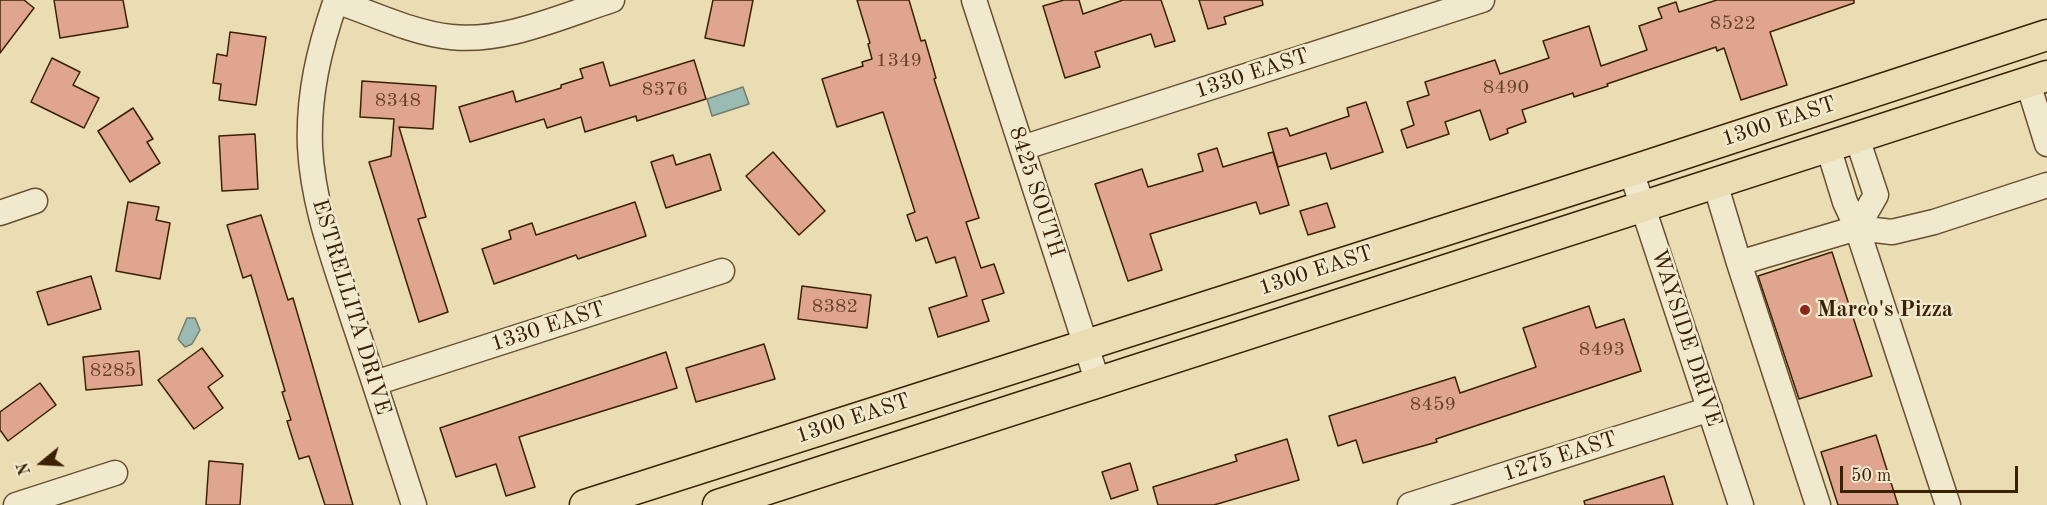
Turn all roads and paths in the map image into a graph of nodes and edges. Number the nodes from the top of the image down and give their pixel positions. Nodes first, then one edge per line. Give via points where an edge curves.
1 (336, 0) edge
2 (612, 0) edge
3 (974, 0) edge
4 (1482, 0) edge
5 (2047, 35) edge
6 (2037, 79) edge
7 (1823, 108) junction
8 (1857, 138) junction
9 (2047, 144) edge
10 (1828, 147) junction
11 (1022, 148) junction
12 (1631, 171) junction
13 (1715, 183) junction
14 (2047, 185) edge
15 (35, 201) dead end
16 (1642, 206) junction
17 (0, 213) edge
18 (1857, 228) junction
19 (1739, 263) junction
20 (722, 271) dead end
21 (1086, 345) junction
22 (375, 383) junction
23 (1098, 383) junction
24 (1710, 409) junction
25 (115, 473) dead end
26 (16, 505) edge
27 (414, 505) edge
28 (585, 505) edge
29 (718, 505) edge
30 (1410, 505) edge
31 (1741, 505) edge
32 (1818, 505) edge
33 (1948, 505) edge

1 - 2 street via 451,37 487,36 524,28
1 - 22 street, ESTRELLITA DRIVE via 314,77 310,113 313,178 327,238
3 - 11 street, 8425 SOUTH
4 - 11 street, 1330 EAST
5 - 7 main road, 1300 EAST
6 - 8 main road, 1300 EAST
6 - 9 street
7 - 10 main road
7 - 12 main road, 1300 EAST
8 - 10 main road, 1300 EAST
8 - 18 street via 1876,195
10 - 13 main road, 1300 EAST
10 - 18 street
11 - 21 street, 8425 SOUTH
12 - 16 street, WAYSIDE DRIVE
12 - 21 main road, 1300 EAST
13 - 16 main road, 1300 EAST
13 - 19 street
14 - 18 street via 1893,232
15 - 17 street
16 - 23 main road, 1300 EAST
16 - 24 street, WAYSIDE DRIVE
18 - 19 street
18 - 33 street
19 - 32 street
20 - 22 street, 1330 EAST
21 - 23 street, 8425 SOUTH
21 - 28 main road, 1300 EAST
22 - 27 street, ESTRELLITA DRIVE
23 - 29 main road, 1300 EAST
24 - 30 street, 1275 EAST
24 - 31 street, WAYSIDE DRIVE
25 - 26 street

